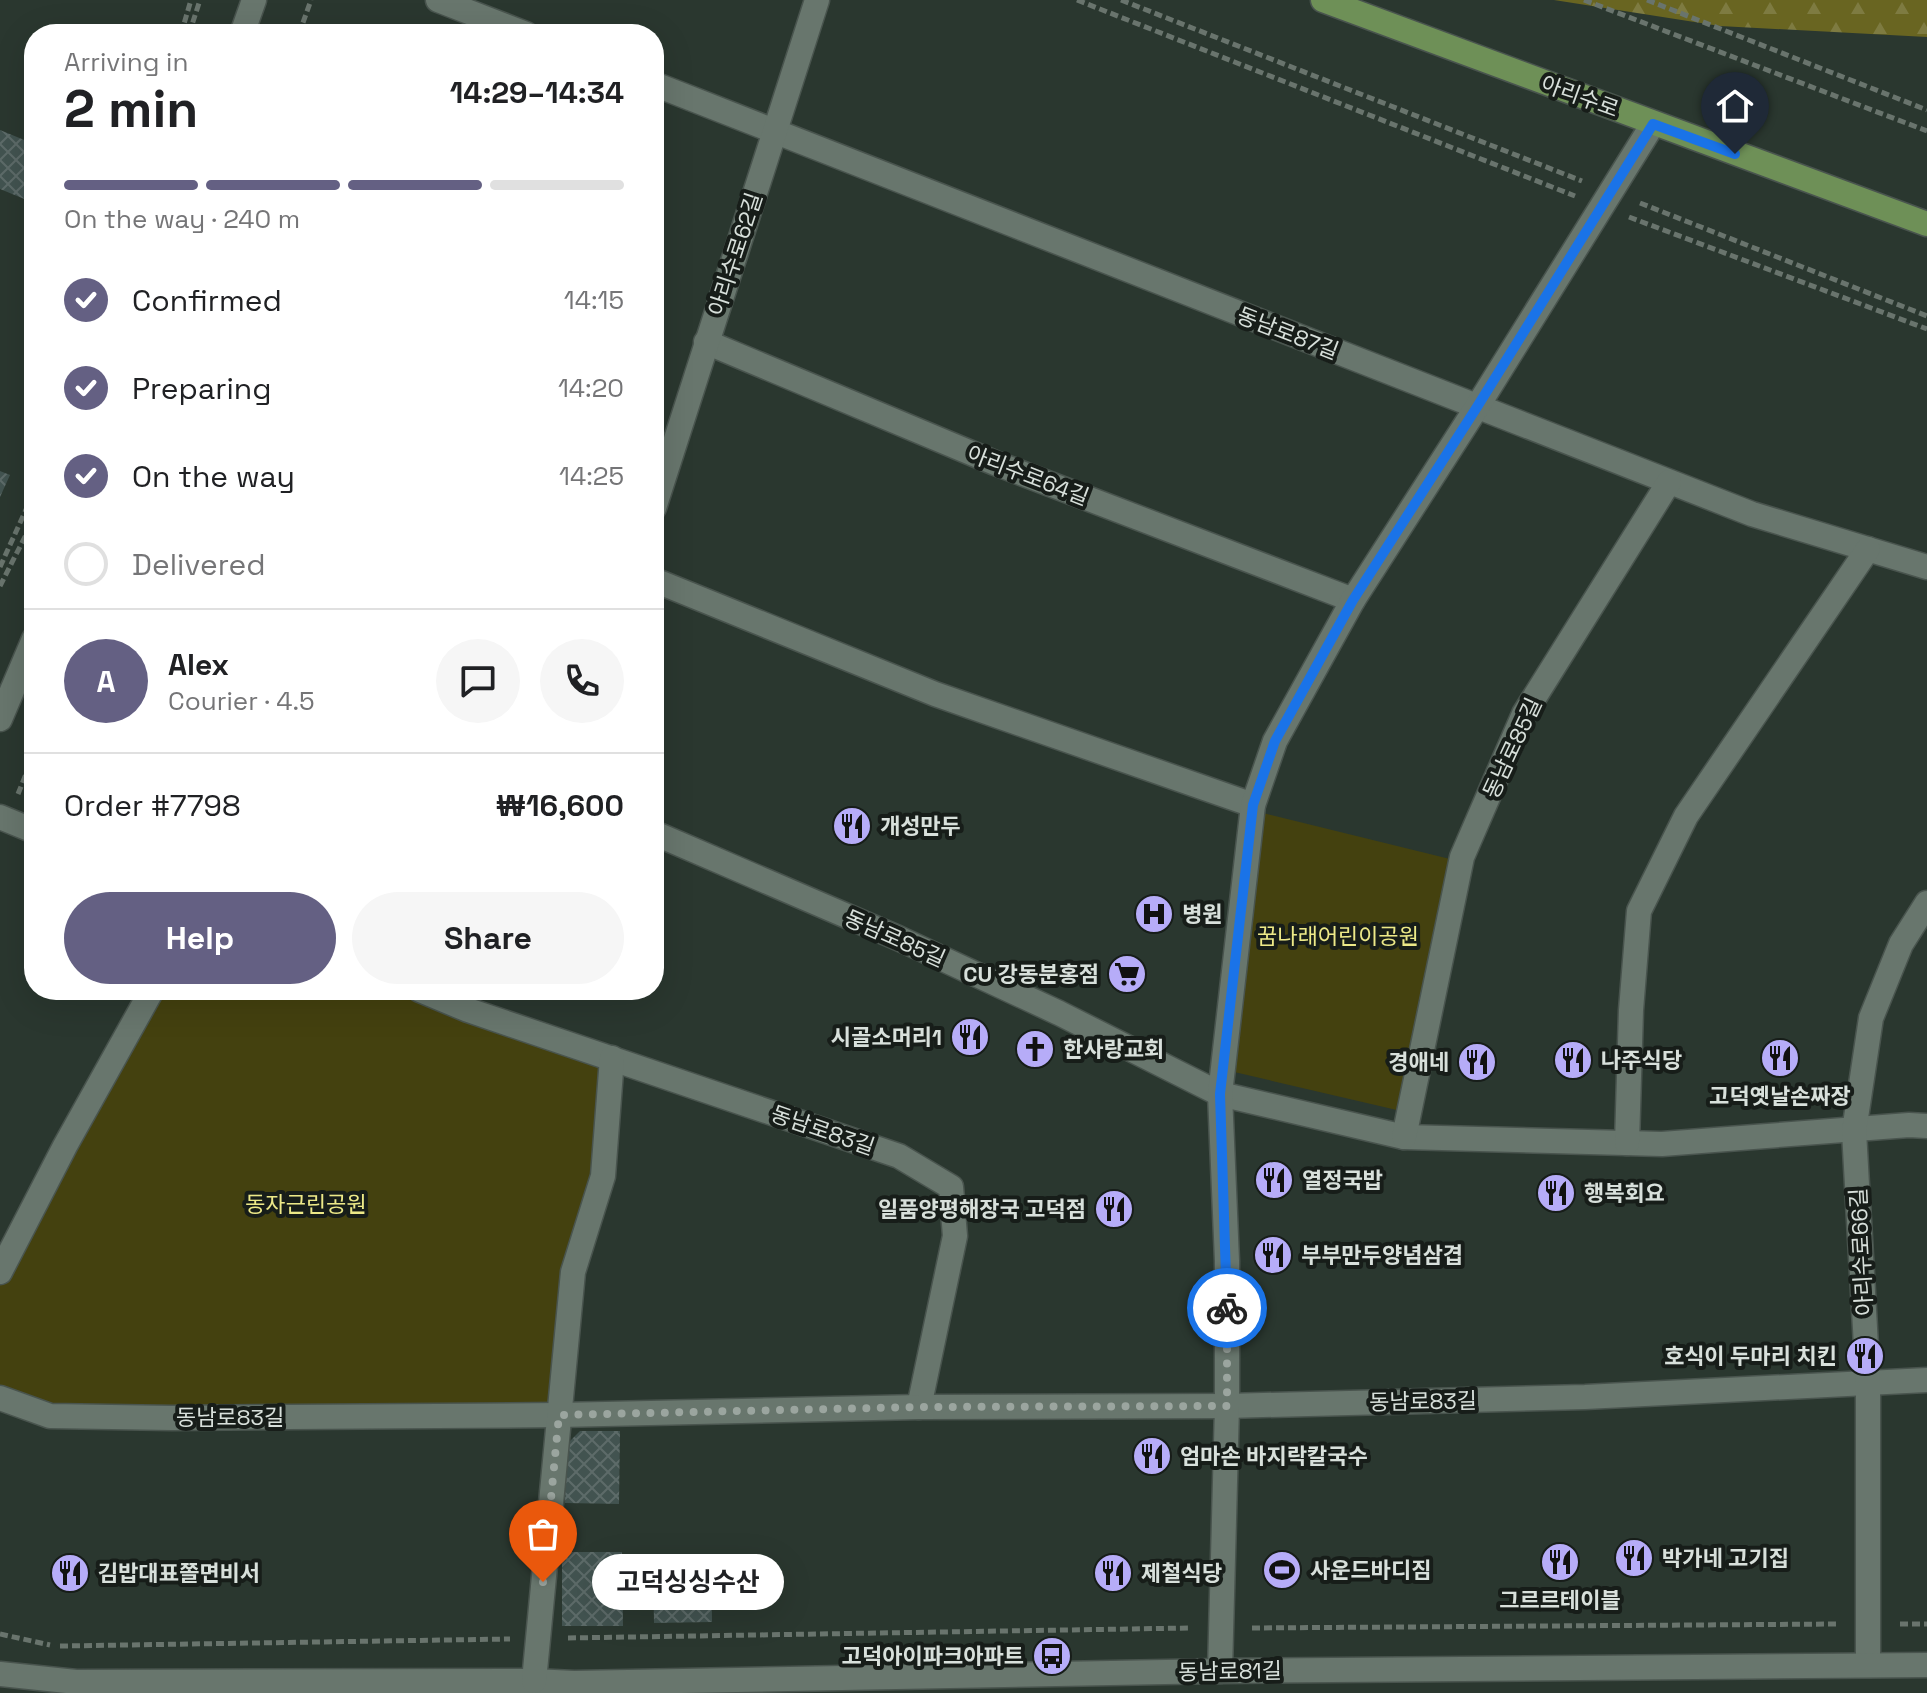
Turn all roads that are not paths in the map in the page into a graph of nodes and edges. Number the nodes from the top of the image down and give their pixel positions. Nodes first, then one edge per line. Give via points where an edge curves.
1 (254, 0) edge
2 (438, 0) edge
3 (817, 0) edge
4 (1323, 0) edge
5 (246, 24) edge
6 (500, 24) edge
7 (664, 88) edge
8 (1653, 124) junction
9 (775, 132) junction
10 (1927, 224) edge
11 (706, 342) junction
12 (1477, 407) junction
13 (664, 476) edge
14 (1669, 482) junction
15 (1868, 549) junction
16 (1927, 567) edge
17 (664, 584) edge
18 (1353, 600) junction
19 (24, 663) edge
20 (0, 719) edge
21 (1253, 805) junction
22 (0, 817) edge
23 (24, 827) edge
24 (664, 837) edge
25 (1927, 903) edge
26 (146, 1000) edge
27 (472, 1000) edge
28 (612, 1058) junction
29 (1220, 1094) junction
30 (1927, 1126) edge
31 (1854, 1131) junction
32 (1404, 1137) junction
33 (1627, 1143) junction
34 (0, 1272) edge
35 (1927, 1380) edge
36 (1868, 1382) junction
37 (0, 1398) edge
38 (1227, 1406) junction
39 (919, 1407) junction
40 (559, 1415) junction
41 (1868, 1664) junction
42 (1927, 1665) edge
43 (1220, 1671) junction
44 (0, 1674) edge
45 (534, 1681) junction

1 - 5 street
2 - 6 street
3 - 9 street, 아리수로62길
4 - 8 main road, 아리수로
7 - 9 street, 동남로87길
8 - 10 main road, 아리수로
8 - 12 street
9 - 11 street, 아리수로62길
9 - 12 street, 동남로87길
11 - 13 street, 아리수로62길
11 - 18 street, 아리수로64길 via 995,463
12 - 14 street, 동남로87길
12 - 18 street
14 - 15 street, 동남로87길
14 - 32 street, 동남로85길 via 1524,714 1462,857
15 - 16 street, 동남로87길
15 - 33 street via 1686,816 1639,911
17 - 21 street via 935,694
18 - 21 street via 1275,741
19 - 20 street
21 - 29 street
22 - 23 street
24 - 29 street, 동남로85길 via 898,938
25 - 31 street, 아리수로66길 via 1901,944 1871,1018
26 - 34 street
27 - 28 street, 동남로83길
28 - 39 street, 동남로83길 via 899,1156 951,1187 955,1236
28 - 40 street via 603,1176 573,1272
29 - 32 street, 동남로85길
29 - 38 street
30 - 31 street, 동남로85길
31 - 33 street, 동남로85길
31 - 36 street, 아리수로66길
32 - 33 street, 동남로85길
35 - 36 street, 동남로83길
36 - 38 street, 동남로83길 via 1585,1397
36 - 41 street, 아리수로66길
37 - 40 street, 동남로83길 via 50,1416
38 - 39 street, 동남로83길
38 - 43 street
39 - 40 street, 동남로83길
40 - 45 street
41 - 42 street, 동남로81길
41 - 43 street, 동남로81길
43 - 45 street, 동남로81길
44 - 45 street, 동남로81길 via 76,1682

